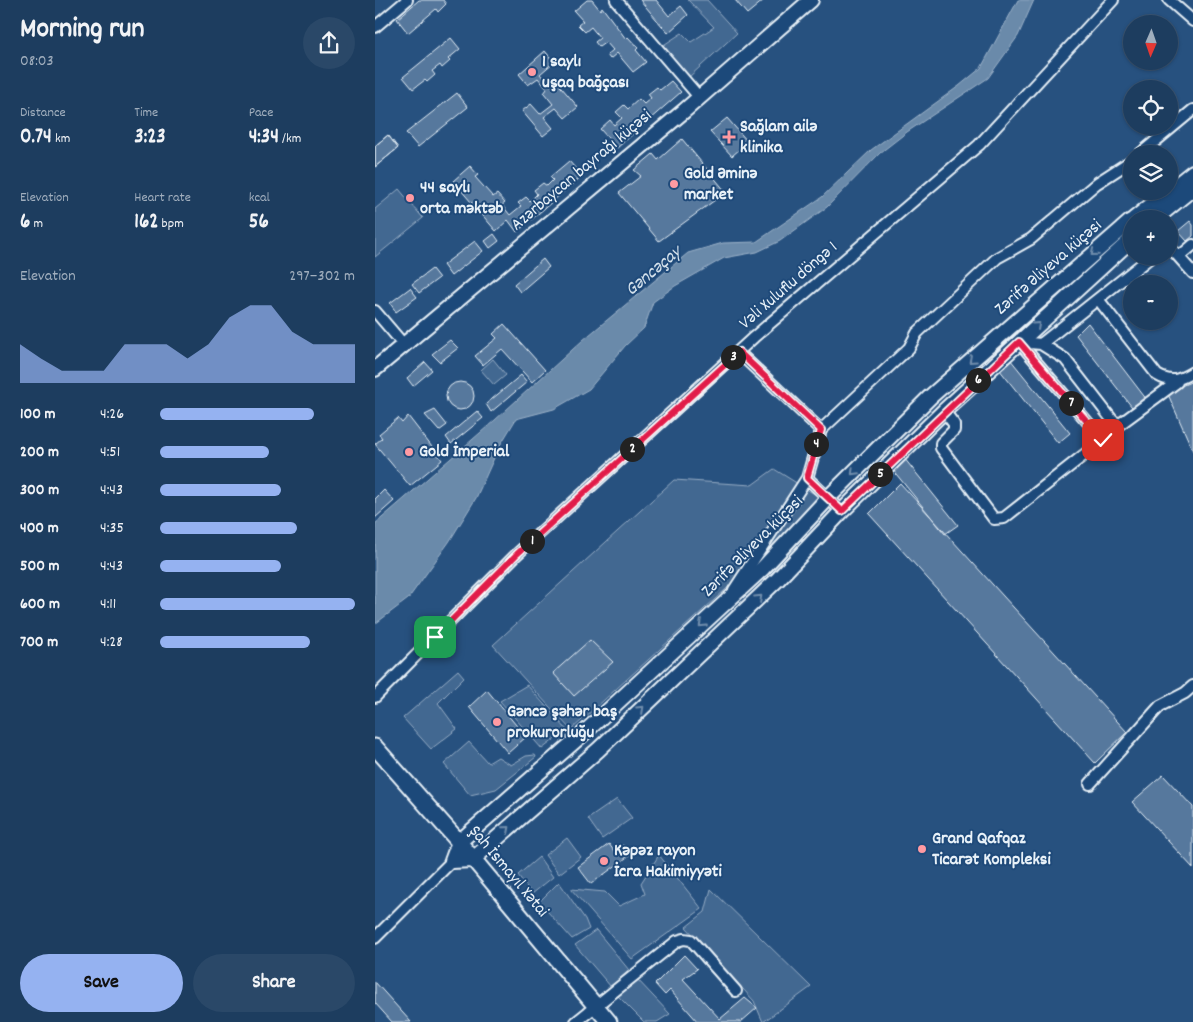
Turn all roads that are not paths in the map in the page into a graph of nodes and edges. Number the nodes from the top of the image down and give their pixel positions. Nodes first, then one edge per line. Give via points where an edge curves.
1 (407, 0) edge
2 (616, 0) edge
3 (811, 0) edge
4 (1113, 0) edge
5 (1169, 0) edge
6 (1193, 21) edge
7 (375, 27) edge
8 (699, 97) junction
9 (1193, 110) edge
10 (1151, 145) edge
11 (1123, 167) edge
12 (1193, 172) edge
13 (1193, 188) edge
14 (1148, 210) edge
15 (1166, 210) edge
16 (1123, 231) edge
17 (1193, 245) edge
18 (1123, 247) edge
19 (1179, 256) joint
20 (1141, 265) edge
21 (1193, 273) edge
22 (1098, 299) junction
23 (375, 311) edge
24 (1019, 342) junction
25 (1041, 344) junction
26 (404, 345) junction
27 (739, 352) junction
28 (375, 369) edge
29 (1193, 372) edge
30 (1177, 382) junction
31 (944, 411) junction
32 (821, 430) junction
33 (807, 478) junction
34 (828, 498) junction
35 (842, 511) junction
36 (726, 602) junction
37 (1193, 686) edge
38 (375, 697) edge
39 (375, 747) edge
40 (1090, 784) dead end
41 (459, 842) junction
42 (472, 860) junction
43 (452, 861) junction
44 (375, 938) edge
45 (736, 991) dead end
46 (596, 1006) junction
47 (577, 1022) edge
48 (609, 1022) edge

1 - 7 street
2 - 8 street
3 - 8 street, Azərbaycan bayrağı küçəsi
4 - 27 street, Vəli Xuluflu döngə 1 via 979,146
5 - 6 street
8 - 26 street, Azərbaycan bayrağı küçəsi
9 - 10 street
11 - 32 street via 1097,183 1031,239 997,258 917,333 909,348
12 - 14 street, Zərifə Əliyeva küçəsi
13 - 15 street
16 -> 34 street, Zərifə Əliyeva küçəsi via 930,397
17 - 19 street
24 -> 18 street, Zərifə Əliyeva küçəsi
19 - 21 street
20 - 22 street
22 - 25 street
22 - 30 street via 1157,375
23 - 26 street
24 - 25 street
24 - 31 street, Zərifə Əliyeva küçəsi
24 - 31 street via 1103,440 1004,518 994,519 941,448 954,424
25 - 30 street via 1065,358 1113,421 1120,424
26 - 28 street, Azərbaycan bayrağı küçəsi
27 - 32 street
27 - 38 street, Vəli Xuluflu döngə 1 via 517,554
29 - 30 street
31 - 35 street, Zərifə Əliyeva küçəsi
32 - 33 street
33 - 34 street
33 - 36 street
34 - 35 street
34 - 36 street, Zərifə Əliyeva küçəsi via 763,568
42 -> 35 street, Zərifə Əliyeva küçəsi via 604,744 778,579
36 -> 41 street, Zərifə Əliyeva küçəsi
37 - 40 street via 1160,706
39 - 41 main road, Şah İsmayıl Xətai
41 - 42 main road, Şah İsmayıl Xətai
41 - 43 street, Zərifə Əliyeva küçəsi
42 - 43 street
42 - 46 main road, Şah İsmayıl Xətai
43 - 44 street, Zərifə Əliyeva küçəsi
45 - 46 street via 691,940 684,938
46 - 47 street
46 - 48 main road, Şah İsmayıl Xətai

